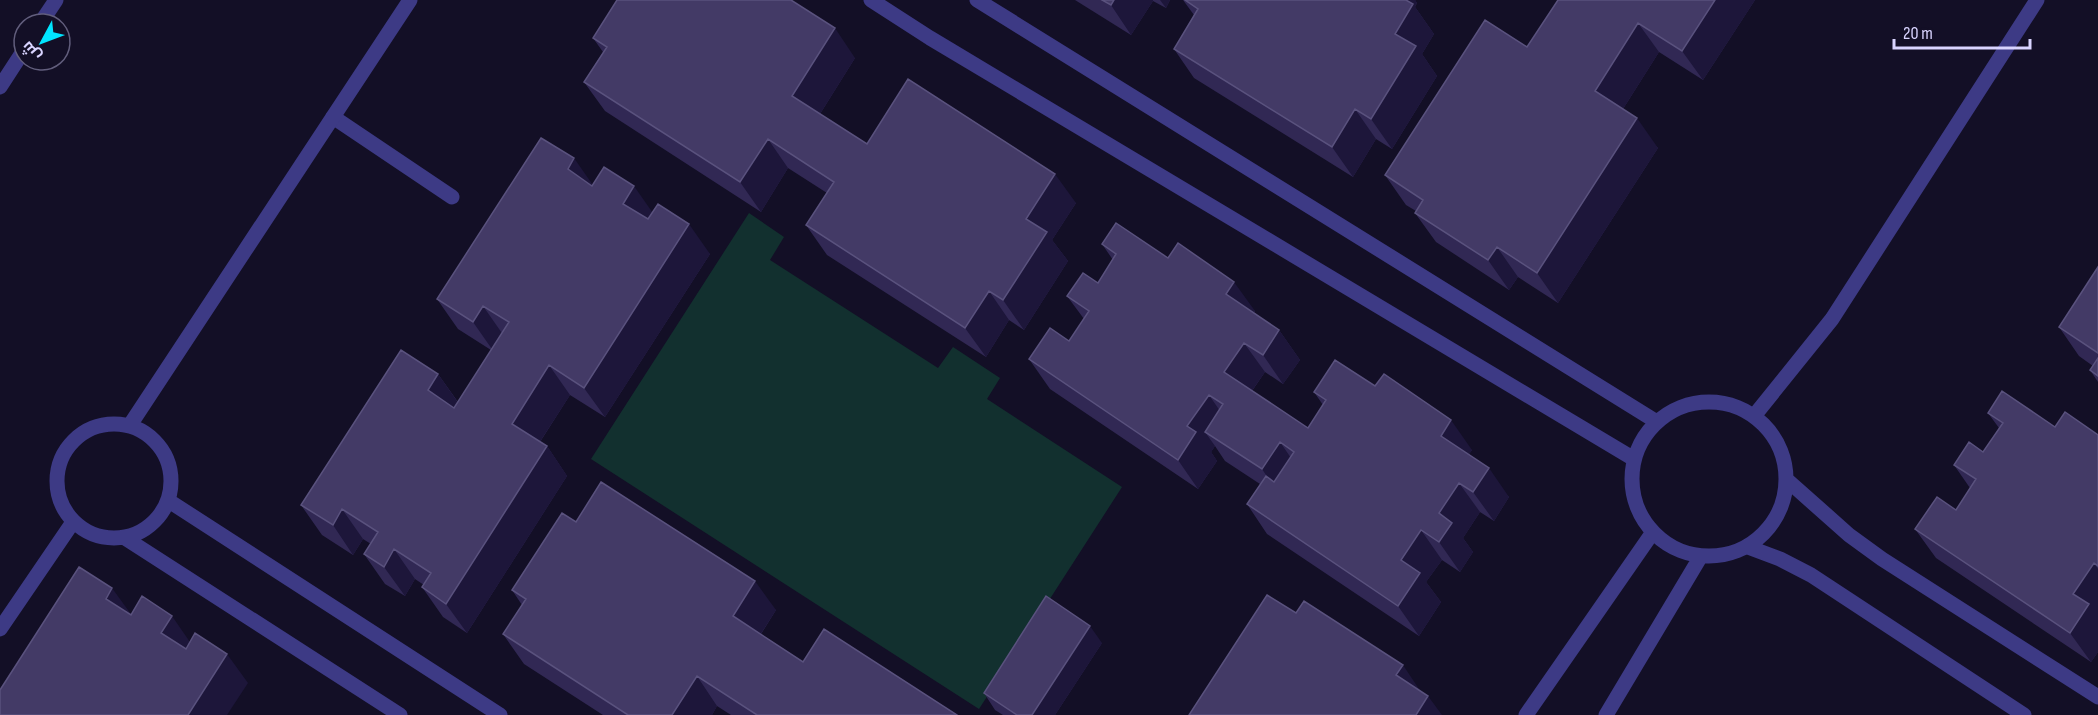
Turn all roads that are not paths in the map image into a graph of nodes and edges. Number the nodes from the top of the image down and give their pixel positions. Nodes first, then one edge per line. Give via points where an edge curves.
1 (410, 0) edge
2 (871, 0) edge
3 (977, 0) edge
4 (2037, 0) edge
5 (12, 68) edge
6 (0, 87) edge
7 (333, 117) junction
8 (452, 197) dead end
9 (1754, 416) junction
10 (1657, 422) junction
11 (130, 425) junction
12 (1634, 459) junction
13 (1786, 479) junction
14 (169, 501) junction
15 (73, 522) junction
16 (1653, 532) junction
17 (125, 538) junction
18 (1748, 547) junction
19 (1701, 556) junction
20 (0, 629) edge
21 (2098, 697) edge
22 (400, 715) edge
23 (500, 715) edge
24 (1526, 715) edge
25 (1606, 715) edge
26 (2024, 715) edge

1 - 7 street
2 - 12 street
3 - 10 street
4 - 9 street via 1832,319
5 - 6 street
7 - 8 street
7 - 11 street
9 - 10 street via 1735,406 1714,402 1674,410
9 - 13 street via 1771,433 1782,454
10 - 12 street via 1642,439
11 - 14 street via 151,437 166,455 172,477
11 - 15 street via 92,427 64,452 57,488
12 - 16 street via 1634,498
13 - 18 street via 1782,505 1769,528
13 - 21 street via 1882,559
14 - 17 street via 159,519 143,532
14 - 23 street
15 - 17 street via 98,536
15 - 20 street
16 - 19 street via 1667,544
16 - 24 street
17 - 22 street
18 - 19 street via 1717,556
18 - 26 street via 1811,575
19 - 25 street

